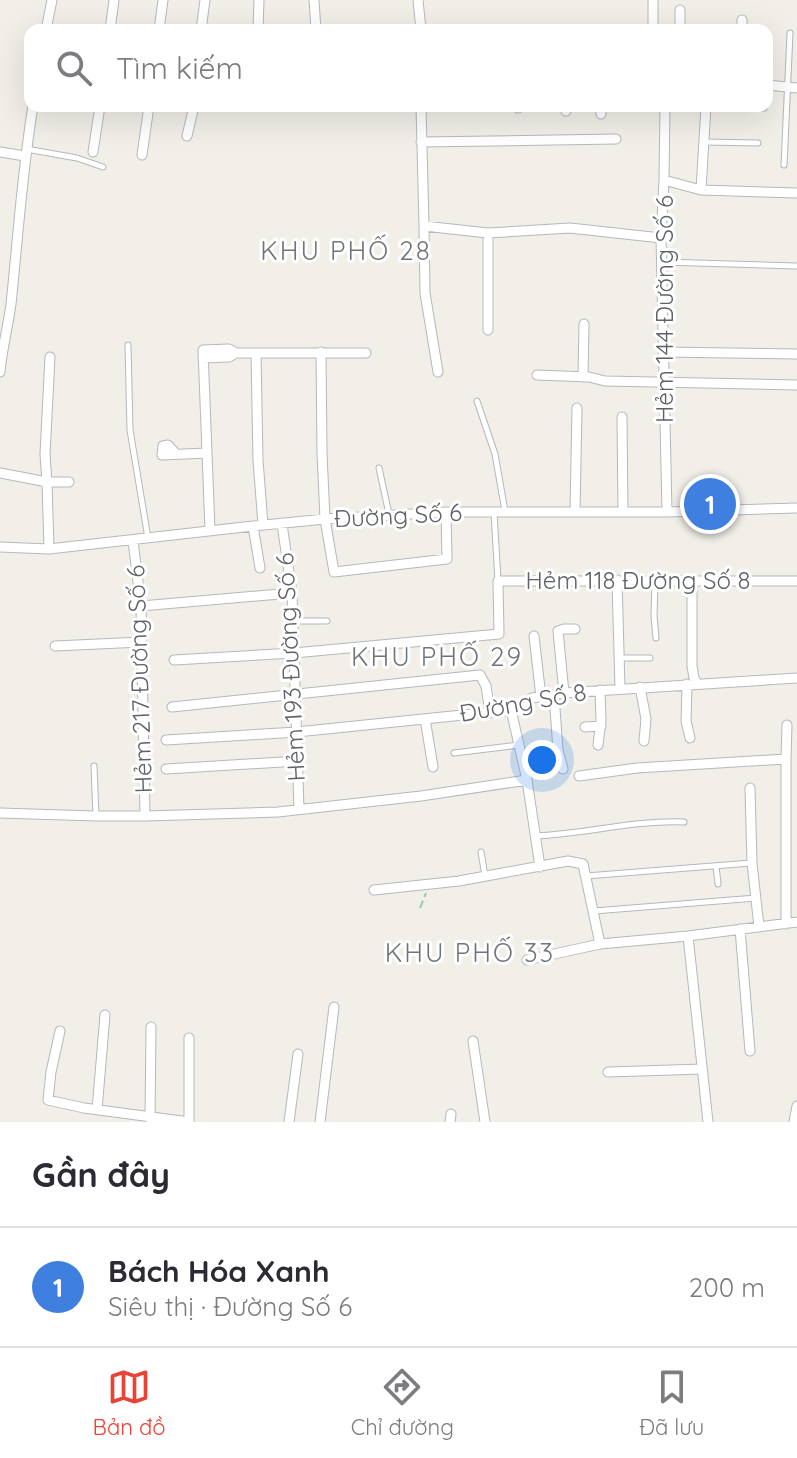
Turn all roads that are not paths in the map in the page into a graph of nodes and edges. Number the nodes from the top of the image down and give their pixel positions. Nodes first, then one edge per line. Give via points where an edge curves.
1 (52, 0) edge
2 (114, 0) edge
3 (163, 0) edge
4 (205, 0) edge
5 (259, 0) edge
6 (314, 0) edge
7 (418, 0) edge
8 (653, 0) edge
9 (680, 10) dead end
10 (47, 24) edge
11 (112, 24) edge
12 (160, 24) edge
13 (202, 24) edge
14 (258, 24) edge
15 (316, 24) edge
16 (420, 24) edge
17 (653, 24) edge
18 (680, 24) edge
19 (790, 33) dead end
20 (792, 87) edge
21 (32, 112) edge
22 (99, 112) edge
23 (148, 112) edge
24 (193, 112) edge
25 (421, 112) edge
26 (665, 112) edge
27 (706, 112) edge
28 (187, 136) dead end
29 (616, 139) dead end
30 (421, 142) junction
31 (704, 142) junction
32 (758, 143) dead end
33 (0, 152) edge
34 (26, 152) junction
35 (93, 152) dead end
36 (142, 155) dead end
37 (784, 165) dead end
38 (103, 167) dead end
39 (664, 180) junction
40 (701, 190) junction
41 (797, 193) edge
42 (424, 226) junction
43 (488, 233) junction
44 (661, 238) junction
45 (662, 262) junction
46 (797, 266) edge
47 (584, 324) dead end
48 (488, 330) dead end
49 (128, 345) dead end
50 (1, 347) edge
51 (321, 352) junction
52 (664, 352) junction
53 (256, 353) junction
54 (366, 353) dead end
55 (797, 354) edge
56 (50, 357) dead end
57 (0, 372) edge
58 (438, 372) dead end
59 (537, 375) dead end
60 (583, 377) junction
61 (665, 381) junction
62 (797, 385) edge
63 (477, 401) dead end
64 (577, 408) dead end
65 (622, 417) dead end
66 (207, 453) junction
67 (176, 454) dead end
68 (379, 468) dead end
69 (0, 473) edge
70 (47, 482) junction
71 (69, 482) dead end
72 (797, 508) edge
73 (500, 511) junction
74 (446, 512) junction
75 (575, 512) junction
76 (623, 512) junction
77 (667, 512) junction
78 (389, 515) junction
79 (325, 519) junction
80 (282, 524) junction
81 (258, 526) junction
82 (210, 530) junction
83 (148, 539) junction
84 (133, 541) junction
85 (0, 547) edge
86 (49, 549) junction
87 (260, 568) dead end
88 (692, 579) junction
89 (617, 580) junction
90 (655, 580) junction
91 (498, 581) junction
92 (797, 581) edge
93 (292, 593) junction
94 (141, 606) junction
95 (293, 621) junction
96 (327, 621) dead end
97 (575, 629) dead end
98 (534, 636) dead end
99 (656, 638) dead end
100 (141, 642) junction
101 (55, 646) dead end
102 (294, 653) junction
103 (619, 658) junction
104 (650, 658) dead end
105 (174, 660) dead end
106 (797, 678) edge
107 (692, 684) junction
108 (640, 687) junction
109 (620, 688) junction
110 (600, 690) junction
111 (296, 694) junction
112 (559, 694) junction
113 (541, 697) junction
114 (172, 707) dead end
115 (511, 710) junction
116 (490, 713) junction
117 (425, 719) junction
118 (787, 725) dead end
119 (601, 726) junction
120 (585, 727) dead end
121 (297, 732) junction
122 (690, 738) dead end
123 (166, 740) dead end
124 (644, 741) dead end
125 (519, 745) junction
126 (598, 745) dead end
127 (454, 753) dead end
128 (786, 759) junction
129 (298, 761) junction
130 (94, 766) dead end
131 (433, 767) dead end
132 (166, 769) dead end
133 (563, 769) dead end
134 (579, 776) dead end
135 (527, 780) junction
136 (750, 788) dead end
137 (299, 809) junction
138 (0, 813) edge
139 (96, 816) junction
140 (145, 816) junction
141 (684, 822) dead end
142 (536, 836) junction
143 (481, 852) dead end
144 (752, 863) junction
145 (716, 866) junction
146 (540, 867) junction
147 (586, 876) junction
148 (485, 877) junction
149 (718, 884) dead end
150 (374, 890) dead end
151 (757, 898) junction
152 (592, 911) junction
153 (792, 923) edge
154 (759, 927) junction
155 (740, 929) junction
156 (688, 936) junction
157 (600, 944) junction
158 (527, 960) dead end
159 (334, 1007) dead end
160 (105, 1015) dead end
161 (151, 1027) dead end
162 (60, 1031) dead end
163 (189, 1038) dead end
164 (473, 1041) dead end
165 (750, 1051) dead end
166 (298, 1054) dead end
167 (702, 1069) junction
168 (608, 1072) dead end
169 (797, 1106) edge
170 (97, 1110) junction
171 (150, 1119) edge
172 (95, 1122) edge
173 (189, 1122) edge
174 (289, 1122) edge
175 (320, 1122) edge
176 (485, 1122) edge
177 (707, 1122) edge
178 (794, 1122) edge

1 - 10 street
2 - 11 street
3 - 12 street
4 - 13 street
5 - 14 street
6 - 15 street
7 - 16 street
8 - 17 street
9 - 18 street
19 - 20 lane
20 - 37 lane
21 - 34 street
22 - 35 street
23 - 36 street
24 - 28 street
25 - 30 street
26 - 39 street, Hẻm 144 Đường Số 6
27 - 31 street
29 - 30 street
30 - 42 street
31 - 32 lane
31 - 40 street
33 - 34 street
34 - 38 lane
34 - 50 street via 11,306
39 - 40 street
39 - 44 street, Hẻm 144 Đường Số 6
40 - 41 street
42 - 43 street
42 - 58 street via 425,293
43 - 44 street via 570,228
43 - 48 street
44 - 45 street, Hẻm 144 Đường Số 6
45 - 46 lane
45 - 52 street, Hẻm 144 Đường Số 6
47 - 60 street
49 - 83 lane via 130,430
50 - 57 street
51 - 53 street
51 - 54 street
51 - 79 street
52 - 55 street
52 - 61 street, Hẻm 144 Đường Số 6
53 - 66 street via 203,358
53 - 81 street
56 - 70 street
59 - 60 street
60 - 61 street
61 - 62 street
61 - 77 street, Hẻm 144 Đường Số 6
63 - 73 lane via 495,454
64 - 75 street
65 - 76 street
66 - 67 street
66 - 82 street
68 - 78 lane
69 - 70 street
70 - 71 street
70 - 86 street
72 - 77 street, Đường Số 6
73 - 74 street, Đường Số 6
73 - 75 street, Đường Số 6
73 - 91 lane
74 - 78 street, Đường Số 6
74 - 79 street via 447,559 334,572
75 - 76 street, Đường Số 6
76 - 77 street, Đường Số 6
78 - 79 street, Đường Số 6
79 - 80 street, Đường Số 6
80 - 81 street, Đường Số 6
80 - 93 street, Hẻm 193 Đường Số 6
81 - 82 street, Đường Số 6
81 - 87 street
82 - 83 street, Đường Số 6
83 - 84 street, Đường Số 6
84 - 86 street, Đường Số 6
84 - 94 street, Hẻm 217 Đường Số 6
85 - 86 street, Đường Số 6
88 - 90 street, Hẻm 118 Đường Số 8
88 - 92 street, Hẻm 118 Đường Số 8
88 - 107 street
89 - 90 street, Hẻm 118 Đường Số 8
89 - 91 street, Hẻm 118 Đường Số 8
89 - 103 street
90 - 99 lane
91 - 102 street, Hẻm 118 Đường Số 8 via 499,634
93 - 94 street
93 - 95 street, Hẻm 193 Đường Số 6
94 - 100 street, Hẻm 217 Đường Số 6
95 - 96 lane
95 - 102 street, Hẻm 193 Đường Số 6
97 - 112 street via 558,631
98 - 113 street
100 - 101 street
100 - 140 street, Hẻm 217 Đường Số 6
102 - 105 street
102 - 111 street, Hẻm 193 Đường Số 6
103 - 104 lane
103 - 109 street
106 - 107 street, Đường Số 8
107 - 108 street, Đường Số 8
107 - 122 street via 686,721
108 - 109 street, Đường Số 8
108 - 124 street
109 - 110 street, Đường Số 8
110 - 112 street, Đường Số 8
110 - 119 street
111 - 114 street
111 - 116 street via 480,675
111 - 121 street, Hẻm 193 Đường Số 6
112 - 113 street, Đường Số 8
112 - 133 street
113 - 115 street, Đường Số 8
115 - 116 street, Đường Số 8
115 - 125 street
116 - 117 street, Đường Số 8
117 - 121 street, Đường Số 8
117 - 131 street
118 - 128 street
119 - 120 street
119 - 126 street
121 - 123 street, Đường Số 8
121 - 129 street, Hẻm 193 Đường Số 6
125 - 127 lane
125 - 135 street
128 - 134 street
128 - 153 street
129 - 132 street
129 - 137 street, Hẻm 193 Đường Số 6
130 - 139 lane
135 - 137 street
135 - 142 street
136 - 144 street
137 - 140 street
138 - 139 street
139 - 140 street
141 - 142 lane
142 - 146 street
143 - 148 lane
144 - 145 lane
144 - 151 street
145 - 147 lane
145 - 149 lane
146 - 147 street via 568,861 583,864
146 - 148 street
147 - 152 street
148 - 150 street
151 - 152 lane
151 - 154 street
152 - 157 street
153 - 154 street
154 - 155 street
155 - 156 street
155 - 165 street
156 - 157 street
156 - 167 street
157 - 158 street
159 - 175 street
160 - 170 street
161 - 171 street
162 - 170 street via 48,1100
163 - 173 street
164 - 176 street
166 - 174 street
167 - 168 street
167 - 177 street
169 - 178 street
170 - 171 street
170 - 172 lane
171 - 173 street

